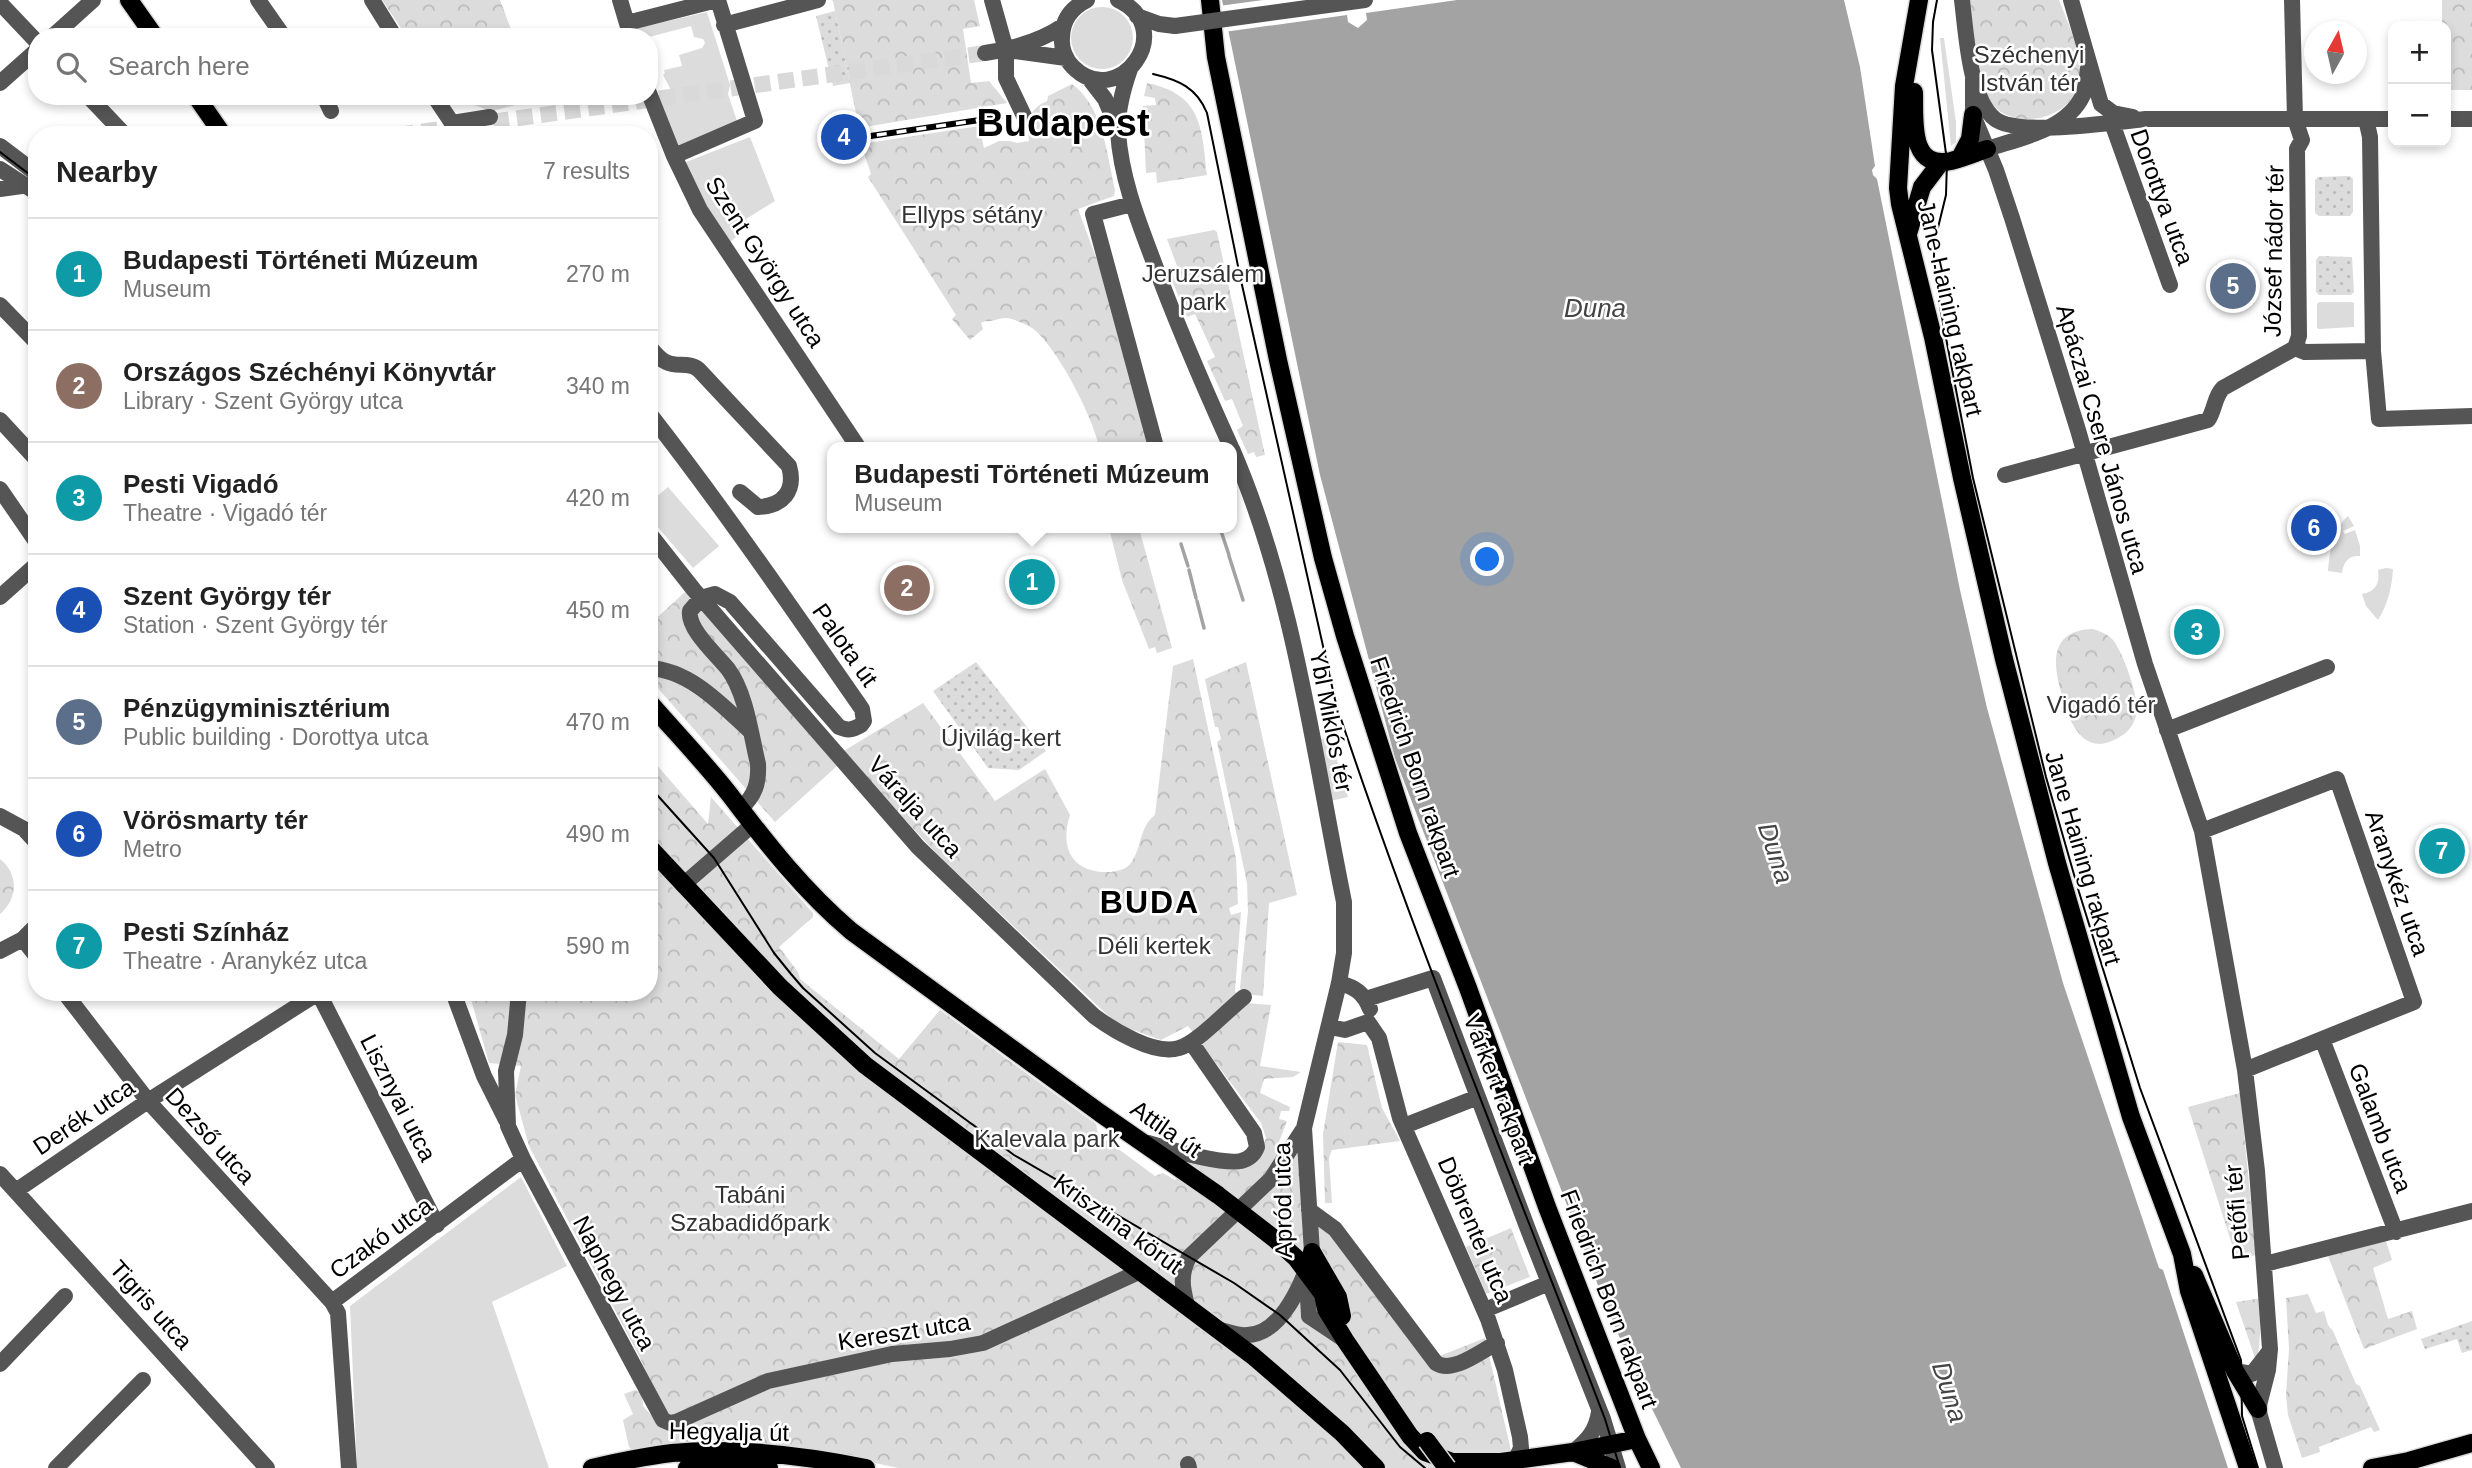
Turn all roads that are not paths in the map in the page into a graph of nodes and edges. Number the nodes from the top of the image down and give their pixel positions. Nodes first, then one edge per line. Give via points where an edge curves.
1 (93, 0) edge
2 (129, 0) edge
3 (258, 0) edge
4 (372, 0) edge
5 (620, 0) edge
6 (717, 0) edge
7 (818, 0) edge
8 (992, 0) edge
9 (1086, 0) edge
10 (1120, 0) edge
11 (1210, 0) edge
12 (1364, 0) edge
13 (1919, 0) edge
14 (1962, 0) edge
15 (2071, 0) edge
16 (2292, 0) edge
17 (0, 3) edge
18 (1143, 18) junction
19 (724, 25) junction
20 (1063, 26) junction
21 (1175, 26) junction
22 (62, 28) edge
23 (149, 28) edge
24 (278, 28) edge
25 (389, 28) edge
26 (628, 28) edge
27 (635, 28) edge
28 (28, 38) edge
29 (1911, 40) junction
30 (1147, 44) junction
31 (1006, 50) junction
32 (985, 53) tunnel mouth
33 (28, 56) edge
34 (1066, 58) junction
35 (2088, 62) junction
36 (1130, 69) junction
37 (1088, 77) junction
38 (1973, 78) junction
39 (0, 83) edge
40 (97, 105) edge
41 (202, 105) edge
42 (440, 105) edge
43 (654, 105) edge
44 (1973, 115) junction
45 (1024, 116) dead end
46 (490, 117) dead end
47 (2146, 119) junction
48 (2295, 119) junction
49 (2388, 119) edge
50 (2451, 119) edge
51 (2472, 119) edge
52 (2366, 120) junction
53 (2112, 123) junction
54 (117, 126) edge
55 (217, 126) edge
56 (454, 126) edge
57 (464, 126) edge
58 (2052, 127) junction
59 (1118, 129) junction
60 (2012, 141) junction
61 (0, 146) edge
62 (1987, 149) junction
63 (674, 156) junction
64 (1960, 158) junction
65 (1941, 162) junction
66 (0, 169) edge
67 (1996, 170) junction
68 (28, 177) edge
69 (28, 181) edge
70 (28, 185) edge
71 (0, 189) edge
72 (1132, 204) junction
73 (1908, 238) junction
74 (2170, 285) dead end
75 (0, 306) edge
76 (28, 334) edge
77 (2295, 348) junction
78 (2373, 351) junction
79 (658, 356) edge
80 (2472, 416) edge
81 (0, 420) edge
82 (658, 425) edge
83 (855, 442) edge
84 (1155, 442) edge
85 (1228, 442) edge
86 (28, 450) edge
87 (2085, 454) junction
88 (1237, 462) edge
89 (2005, 475) dead end
90 (0, 489) edge
91 (740, 492) dead end
92 (28, 530) edge
93 (658, 544) edge
94 (28, 572) edge
95 (0, 597) edge
96 (701, 598) junction
97 (2327, 667) dead end
98 (658, 668) edge
99 (721, 704) junction
100 (743, 705) junction
101 (658, 713) edge
102 (2166, 730) junction
103 (750, 731) junction
104 (740, 809) junction
105 (0, 816) edge
106 (751, 826) junction
107 (2202, 831) junction
108 (28, 833) edge
109 (658, 857) edge
110 (683, 885) junction
111 (28, 934) edge
112 (23, 939) junction
113 (28, 945) edge
114 (0, 951) edge
115 (1339, 983) junction
116 (1244, 997) dead end
117 (1366, 999) junction
118 (71, 1001) edge
119 (305, 1001) edge
120 (322, 1001) edge
121 (456, 1001) edge
122 (518, 1001) edge
123 (1334, 1007) joint
124 (1368, 1022) junction
125 (1329, 1027) junction
126 (2322, 1040) junction
127 (1191, 1042) junction
128 (2245, 1070) junction
129 (1478, 1097) junction
130 (148, 1101) junction
131 (508, 1126) junction
132 (1404, 1126) junction
133 (1304, 1128) junction
134 (1143, 1142) junction
135 (523, 1159) junction
136 (0, 1174) edge
137 (17, 1190) junction
138 (1309, 1210) junction
139 (1239, 1211) junction
140 (2472, 1211) edge
141 (437, 1225) junction
142 (2396, 1232) junction
143 (1312, 1252) junction
144 (2182, 1254) junction
145 (2264, 1264) junction
146 (1142, 1271) junction
147 (1306, 1271) junction
148 (1549, 1283) junction
149 (1322, 1294) junction
150 (65, 1296) dead end
151 (332, 1302) junction
152 (1187, 1305) junction
153 (1485, 1310) junction
154 (1342, 1316) junction
155 (1220, 1330) junction
156 (1349, 1337) junction
157 (1497, 1343) junction
158 (2270, 1349) junction
159 (0, 1364) edge
160 (2235, 1371) junction
161 (143, 1380) dead end
162 (2258, 1409) junction
163 (1599, 1412) junction
164 (670, 1423) joint
165 (1637, 1439) junction
166 (2472, 1443) edge
167 (1611, 1444) junction
168 (1573, 1452) junction
169 (1508, 1463) edge
170 (1368, 1465) edge
171 (56, 1468) edge
172 (267, 1468) edge
173 (349, 1468) edge
174 (592, 1468) edge
175 (687, 1468) edge
176 (769, 1468) edge
177 (866, 1468) edge
178 (1447, 1468) edge
179 (1612, 1468) edge
180 (1618, 1468) edge
181 (1651, 1468) edge
182 (2248, 1468) edge
183 (2275, 1468) edge
184 (2372, 1468) edge

1 - 22 street
2 - 23 main road
3 - 24 street
4 - 25 street
5 - 26 street
6 - 19 street
6 - 27 street
7 - 19 street
8 - 31 street
9 - 20 street via 1075,7
10 - 18 street
11 - 165 main road, Friedrich Born rakpart via 1216,57 1278,360 1345,636 1408,834
12 - 21 street, bridge
13 - 29 main road, Jane Haining rakpart
14 - 38 street
15 - 35 street
16 - 48 street, József nádor tér
17 - 28 street
18 - 21 street
18 - 30 street
19 - 63 street via 755,121
20 - 31 street
20 - 34 street
21 - 30 street
29 - 65 main road via 1919,149 1927,159
29 - 73 main road, Jane Haining rakpart via 1898,188
30 - 36 street
31 - 32 street
31 - 34 street
31 - 45 street via 1006,78
33 - 39 street
34 - 37 street
35 - 47 street via 2106,109
35 - 58 street via 2082,96
36 - 37 street via 1115,78
36 - 59 street
37 - 59 street via 1105,99
38 - 44 street
38 - 58 street via 1995,118 2032,128
40 - 54 street
41 - 55 main road
42 - 56 street
43 - 63 street, Szent György utca
44 - 62 street, Apáczai Csere János utca
44 - 64 main road via 1970,139
46 - 57 street
47 - 48 street
47 - 53 street
48 - 52 street
48 - 77 street, József nádor tér via 2302,140 2297,149 2299,337
49 - 52 street
50 - 51 street
52 - 78 street
53 - 58 street
53 - 74 street, Dorottya utca
58 - 60 street
59 - 72 street, Ybl Miklós tér via 1122,170
60 - 62 street
60 - 67 street
61 - 68 street
62 - 64 main road
62 - 67 street, Apáczai Csere János utca
63 - 83 street, Szent György utca via 700,211
64 - 65 main road
65 - 73 main road via 1922,187
66 - 69 street
67 - 87 street, Apáczai Csere János utca
70 - 71 street
72 - 84 street via 1093,214
72 - 85 street, Ybl Miklós tér
73 - 144 main road, Jane Haining rakpart via 2039,794 2132,1117
75 - 76 street
77 - 78 street, József nádor tér via 2305,352
77 - 87 street via 2223,388 2207,420
78 - 80 street via 2379,419
79 - 91 street via 669,364 687,364 699,370 789,466 790,490 769,506 758,507
81 - 86 street
82 - 96 street, Palota út via 862,709 861,725 848,731 839,727 730,602 715,594
87 - 89 street
87 - 102 street, Apáczai Csere János utca
88 - 115 street, Ybl Miklós tér via 1270,548 1344,902
90 - 92 street
93 - 96 street, Váralja utca
94 - 95 street
96 - 100 street via 690,611 690,622 730,673
96 - 127 street, Váralja utca via 918,847 1094,1016 1156,1048 1173,1049
97 - 102 street
98 - 99 street via 691,681
99 - 100 street
99 - 103 street
100 - 103 street
101 - 104 main road, Attila út
102 - 107 street
103 - 104 street via 759,776 755,792
104 - 106 main road, Attila út
105 - 108 street
106 - 110 street
106 - 134 main road, Attila út via 851,931
107 - 126 street, Aranykéz utca via 2337,779 2414,1002
107 - 128 street
109 - 110 main road, Krisztina körút
110 - 146 main road, Krisztina körút via 780,987 865,1065
111 - 112 street
112 - 113 street
112 - 114 street
115 - 117 street
115 - 123 street, Ybl Miklós tér
116 - 127 street
117 - 124 street, Döbrentei utca
117 - 129 street, Várkert rakpart via 1433,978
118 - 130 street, Dezső utca
119 - 130 street, Derék utca
120 - 141 street, Lisznyai utca
121 - 131 street
122 - 131 street via 506,1071
123 - 125 street, Apród utca
124 - 125 street via 1355,1029
124 - 132 street, Döbrentei utca via 1379,1038
125 - 133 street, Apród utca
126 - 128 street
126 - 142 street, Galamb utca
127 - 134 street via 1254,1133 1255,1153 1238,1162
128 - 145 street, Petőfi tér
129 - 132 street
129 - 148 street, Várkert rakpart
130 - 137 street, Derék utca
130 - 151 street, Dezső utca
131 - 135 street, Naphegy utca
132 - 153 street, Döbrentei utca
133 - 138 street, Apród utca
133 - 139 street, Apród utca via 1271,1179
134 - 139 main road, Attila út
135 - 141 street, Czakó utca
135 - 164 street, Naphegy utca via 659,1416
136 - 137 street, Tigris utca
137 - 172 street, Tigris utca
138 - 143 street, Apród utca
138 - 157 street via 1335,1229 1440,1366 1454,1366
139 - 147 main road, Attila út
139 - 152 street via 1186,1261 1182,1284
140 - 142 street
141 - 151 street, Czakó utca
142 - 145 street
143 - 147 street, Apród utca
143 - 154 main road via 1338,1297
144 - 160 main road
144 - 182 main road, Jane Haining rakpart via 2189,1291
145 - 158 street, Petőfi tér
146 - 152 main road, Krisztina körút
146 - 164 street, Kereszt utca via 983,1343 892,1354 768,1381
147 - 149 main road, Attila út
147 - 155 street via 1299,1290 1270,1328 1246,1336
147 - 156 street via 1309,1316
148 - 153 street
148 - 163 street, Várkert rakpart
149 - 154 main road
149 - 156 main road, Attila út via 1326,1309
150 - 159 street
151 - 173 street, Czakó utca via 338,1313
152 - 155 main road, Krisztina körút
153 - 157 street, Döbrentei utca
154 - 156 main road
155 - 170 main road, Krisztina körút via 1342,1433
156 - 169 main road, Attila út via 1410,1436 1425,1452 1452,1462
156 - 178 main road, bridge
157 - 169 street, Döbrentei utca via 1520,1437 1521,1448
158 - 160 street via 2252,1374
158 - 162 street, Petőfi tér
160 - 162 main road
161 - 171 street
162 - 183 street
163 - 167 street, Várkert rakpart
163 - 168 street via 1591,1437
165 - 167 main road, Attila út
165 - 181 main road, Friedrich Born rakpart
166 - 184 main road
167 - 168 main road, Attila út
167 - 180 street, Várkert rakpart
168 - 169 main road, Attila út
168 - 179 main road
174 - 177 main road, Hegyalja út via 672,1453 731,1451
175 - 176 main road, Hegyalja út

